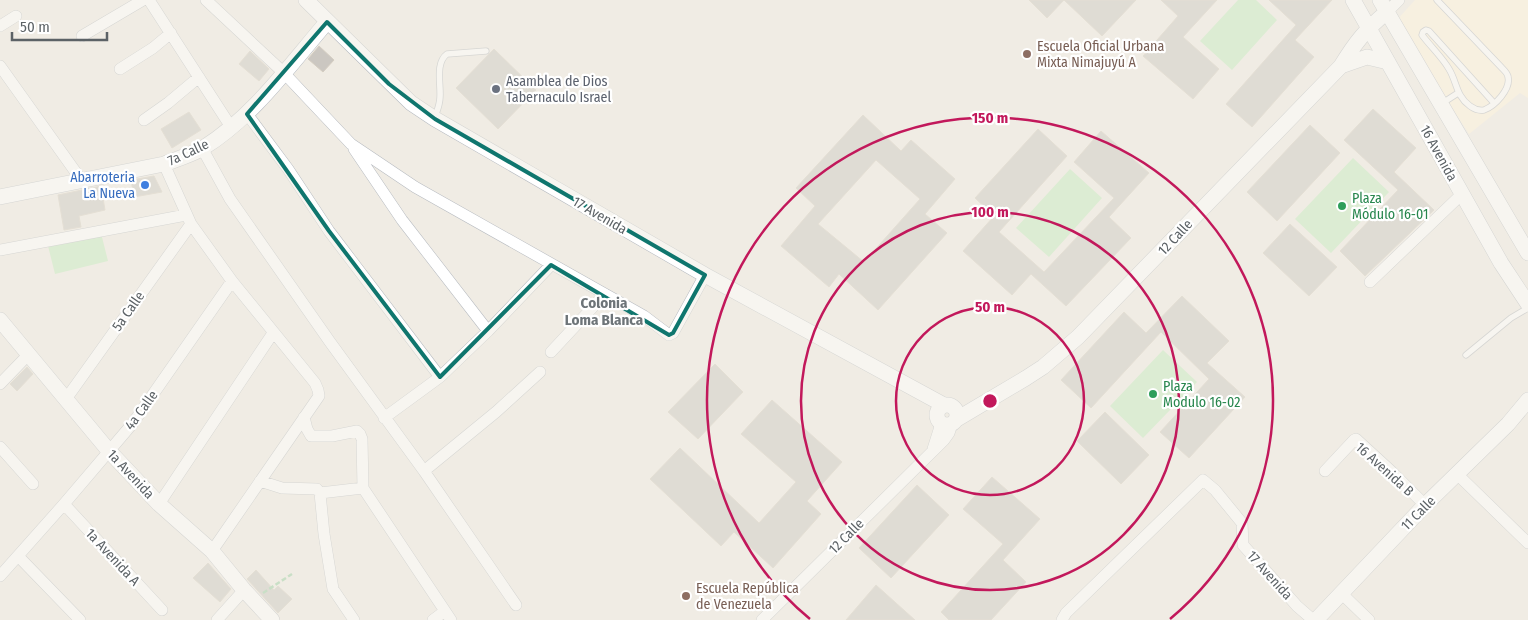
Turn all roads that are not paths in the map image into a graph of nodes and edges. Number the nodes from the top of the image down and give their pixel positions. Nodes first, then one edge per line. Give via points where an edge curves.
1 (143, 0) edge
2 (148, 0) edge
3 (206, 0) edge
4 (306, 0) edge
5 (1353, 0) edge
6 (1399, 0) edge
7 (1437, 0) edge
8 (1384, 6) edge
9 (16, 16) dead end
10 (327, 22) junction
11 (0, 26) edge
12 (1369, 27) junction
13 (171, 33) junction
14 (82, 36) dead end
15 (486, 50) dead end
16 (1388, 62) junction
17 (0, 66) edge
18 (1341, 66) junction
19 (120, 69) dead end
20 (284, 72) junction
21 (198, 78) junction
22 (1458, 93) junction
23 (1494, 103) junction
24 (1441, 104) junction
25 (247, 114) junction
26 (144, 120) dead end
27 (435, 120) junction
28 (231, 127) junction
29 (351, 144) junction
30 (202, 148) junction
31 (164, 164) junction
32 (82, 181) junction
33 (1462, 194) junction
34 (0, 197) edge
35 (188, 219) junction
36 (0, 250) edge
37 (1528, 253) edge
38 (551, 265) junction
39 (705, 275) junction
40 (232, 281) junction
41 (1370, 282) dead end
42 (605, 294) junction
43 (1528, 304) edge
44 (1528, 308) edge
45 (0, 320) edge
46 (488, 331) junction
47 (273, 333) junction
48 (551, 352) dead end
49 (28, 355) junction
50 (1466, 355) dead end
51 (540, 372) dead end
52 (440, 377) junction
53 (0, 384) edge
54 (66, 399) junction
55 (1526, 404) edge
56 (947, 414) junction
57 (304, 417) junction
58 (384, 418) junction
59 (0, 447) edge
60 (109, 451) junction
61 (424, 471) junction
62 (1325, 471) dead end
63 (1458, 475) junction
64 (260, 481) junction
65 (33, 484) dead end
66 (363, 488) junction
67 (320, 493) junction
68 (64, 504) junction
69 (159, 504) junction
70 (1425, 505) junction
71 (1528, 543) edge
72 (212, 551) junction
73 (18, 556) junction
74 (0, 576) edge
75 (1341, 593) junction
76 (249, 594) junction
77 (516, 605) dead end
78 (162, 610) dead end
79 (448, 616) edge
80 (80, 620) edge
81 (217, 620) edge
82 (272, 620) edge
83 (354, 620) edge
84 (433, 620) edge
85 (762, 620) edge
86 (1062, 620) edge
87 (1314, 620) edge
88 (1369, 620) edge

1 - 14 street
2 - 13 street
3 - 20 street
4 - 10 street, 17 Avenida
5 - 12 street, 16 Avenida
6 - 8 street, 12 Calle
7 - 23 lane via 1508,76 1508,86
8 - 12 street, 12 Calle
8 - 24 street, 16 Avenida
9 - 11 street
10 - 20 street, 7a Calle
10 - 27 street, 17 Avenida via 411,103
12 - 16 street, 16 Avenida
12 - 18 street, 12 Calle
13 - 19 street
13 - 21 street
15 - 27 lane via 443,57
16 - 18 street, 12 Calle via 1367,57
16 - 33 street, 16 Avenida
17 - 32 street
18 - 56 street, 12 Calle via 1078,337 1043,367 998,394
20 - 25 street, 7a Calle
20 - 29 street
21 - 26 street
21 - 28 street
22 - 23 lane via 1477,110 1486,109
22 - 23 lane via 1449,68 1422,36 1426,30
22 - 24 lane
24 - 37 street, 16 Avenida
25 - 28 street, 7a Calle
25 - 52 street via 329,232
27 - 39 street, 17 Avenida
28 - 30 street, 7a Calle
29 - 38 street via 415,187
29 - 46 street via 402,220
30 - 31 street, 7a Calle
30 - 58 street via 230,199
31 - 32 street, 7a Calle
31 - 35 street
32 - 34 street, 7a Calle
33 - 41 street
33 - 43 street, 16 Avenida
35 - 36 street
35 - 40 street
35 - 54 street, 5a Calle
38 - 42 street
38 - 46 street
39 - 42 street via 669,335 644,316
39 - 56 street, 17 Avenida via 921,393
40 - 47 street
40 - 60 street, 4a Calle via 133,423
42 - 48 street
44 - 50 lane
45 - 49 street, 1a Avenida
46 - 52 street
47 - 57 street via 318,390 319,396
47 - 69 street
49 - 53 street
49 - 54 street, 1a Avenida
51 - 61 street
52 - 58 street
54 - 60 street, 1a Avenida
55 - 63 street, 11 Calle
56 - 85 street, 12 Calle via 931,453
57 - 64 street
57 - 66 street via 311,436 356,431 360,434
58 - 61 street
59 - 65 street
60 - 68 street, 4a Calle
60 - 69 street, 1a Avenida
61 - 77 street
62 - 70 street, 16 Avenida B via 1356,439
63 - 70 street, 11 Calle
63 - 71 street
64 - 67 street via 282,488 317,489
64 - 72 street
66 - 67 street
66 - 79 street
67 - 83 street via 334,589
68 - 73 street, 4a Calle
68 - 78 street, 1a Avenida A
69 - 72 street, 1a Avenida
70 - 75 street, 11 Calle
72 - 76 street, 1a Avenida
73 - 74 street, 4a Calle
73 - 80 street
75 - 87 street, 11 Calle
75 - 88 street
76 - 81 street
76 - 82 street, 1a Avenida
79 - 84 street
86 - 87 street, 17 Avenida via 1203,480 1242,523 1243,546 1297,606

